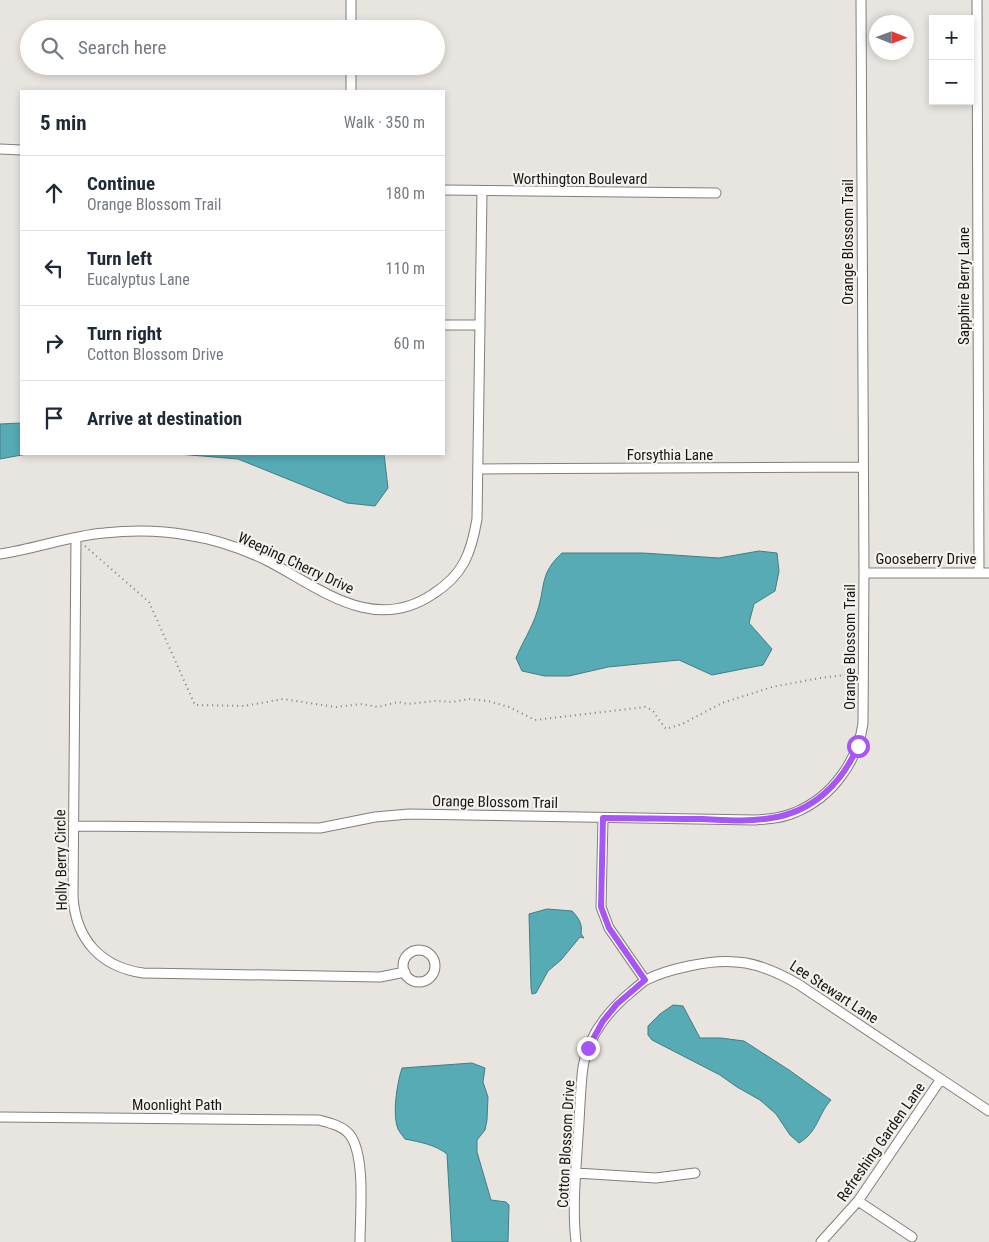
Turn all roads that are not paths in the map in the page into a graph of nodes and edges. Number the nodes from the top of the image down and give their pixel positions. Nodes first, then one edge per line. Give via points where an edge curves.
1 (351, 0) edge
2 (861, 0) edge
3 (978, 0) edge
4 (351, 20) edge
5 (351, 75) edge
6 (351, 90) edge
7 (0, 149) edge
8 (20, 150) edge
9 (445, 190) edge
10 (482, 192) junction
11 (716, 194) dead end
12 (445, 325) edge
13 (480, 325) junction
14 (863, 467) junction
15 (478, 469) junction
16 (76, 538) junction
17 (0, 554) edge
18 (864, 573) junction
19 (979, 573) junction
20 (989, 573) edge
21 (603, 818) junction
22 (74, 826) junction
23 (404, 972) dead end
24 (645, 980) junction
25 (941, 1079) junction
26 (989, 1111) edge
27 (0, 1117) edge
28 (695, 1173) dead end
29 (576, 1174) junction
30 (858, 1202) junction
31 (912, 1237) dead end
32 (360, 1242) edge
33 (576, 1242) edge
34 (821, 1242) edge

1 - 4 street
2 - 14 street, Orange Blossom Trail
3 - 19 street, Sapphire Berry Lane
5 - 6 street
7 - 8 street
9 - 10 street, Worthington Boulevard
10 - 11 street, Worthington Boulevard
10 - 13 street, Weeping Cherry Drive
12 - 13 street
13 - 15 street, Weeping Cherry Drive
14 - 15 street, Forsythia Lane
14 - 18 street, Orange Blossom Trail
15 - 16 street, Weeping Cherry Drive via 477,520 463,565 449,582 428,598 388,610 369,609 338,600 264,560 213,540 134,531
16 - 17 street, Weeping Cherry Drive
16 - 22 street, Holly Berry Circle
18 - 19 street, Gooseberry Drive
18 - 21 street, Orange Blossom Trail via 863,723 853,757 841,777 824,795 797,812 755,820
19 - 20 street, Gooseberry Drive
21 - 22 street, Orange Blossom Trail via 409,814 320,828
21 - 24 street via 601,907 609,928
22 - 23 street, Holly Berry Circle via 73,897 76,920 89,943 111,964 144,973 380,977
24 - 25 street, Lee Stewart Lane via 679,968 713,962 753,964 777,972
24 - 29 street, Cotton Blossom Drive via 617,1004 588,1048
25 - 26 street, Lee Stewart Lane
25 - 30 street, Refreshing Garden Lane
27 - 32 street, Moonlight Path via 319,1120 332,1123 350,1135 359,1159
28 - 29 street via 656,1178
29 - 33 street, Cotton Blossom Drive
30 - 31 street
30 - 34 street, Refreshing Garden Lane

